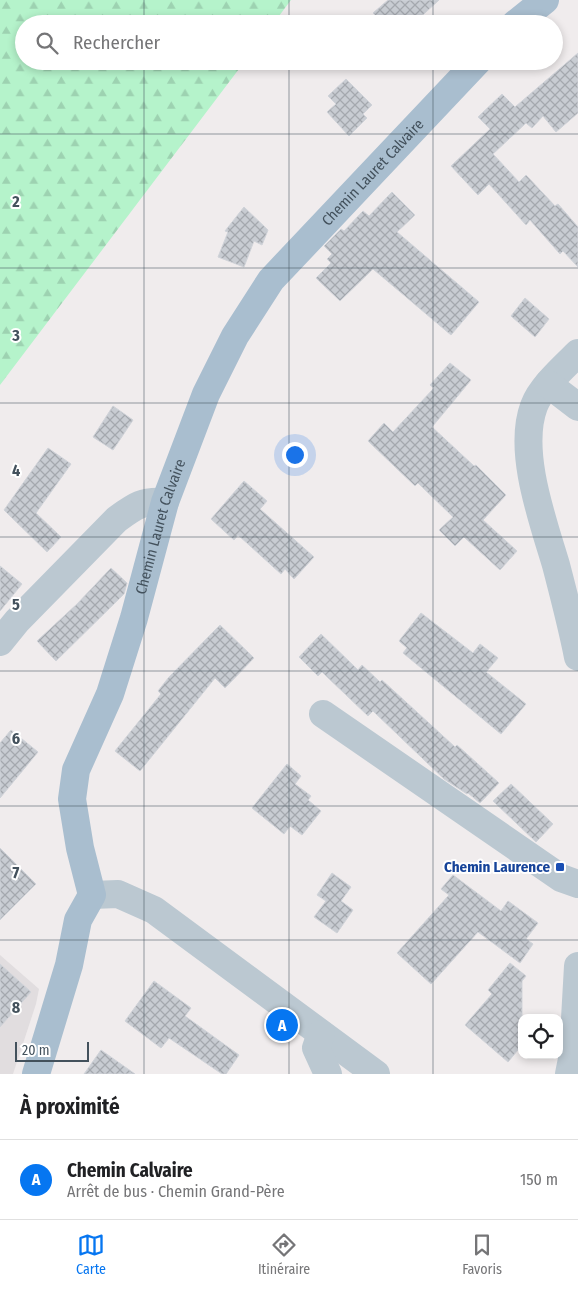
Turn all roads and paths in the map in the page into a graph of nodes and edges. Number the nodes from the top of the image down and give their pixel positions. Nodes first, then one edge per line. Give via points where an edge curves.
1 (544, 0) edge
2 (526, 15) edge
3 (469, 70) edge
4 (578, 353) edge
5 (548, 384) junction
6 (578, 407) edge
7 (165, 502) junction
8 (567, 565) edge
9 (0, 642) edge
10 (578, 657) edge
11 (323, 714) dead end
12 (578, 884) edge
13 (92, 895) junction
14 (578, 966) edge
15 (577, 1020) edge
16 (321, 1034) junction
17 (36, 1074) edge
18 (328, 1074) edge
19 (376, 1074) edge
20 (569, 1074) edge

1 - 2 main road
3 - 7 main road, Chemin Lauret Calvaire via 271,280 235,336 206,394
4 - 5 street
5 - 6 street
5 - 8 street via 535,405 529,435 533,488
7 - 9 street via 136,505 117,519
7 - 13 main road, Chemin Lauret Calvaire via 110,694 76,770 72,800
8 - 10 street
11 - 12 street via 561,878
13 - 16 street via 118,894 154,910
13 - 17 main road via 78,920 69,964
14 - 15 street
15 - 20 street
16 - 18 street via 316,1048
16 - 19 street

